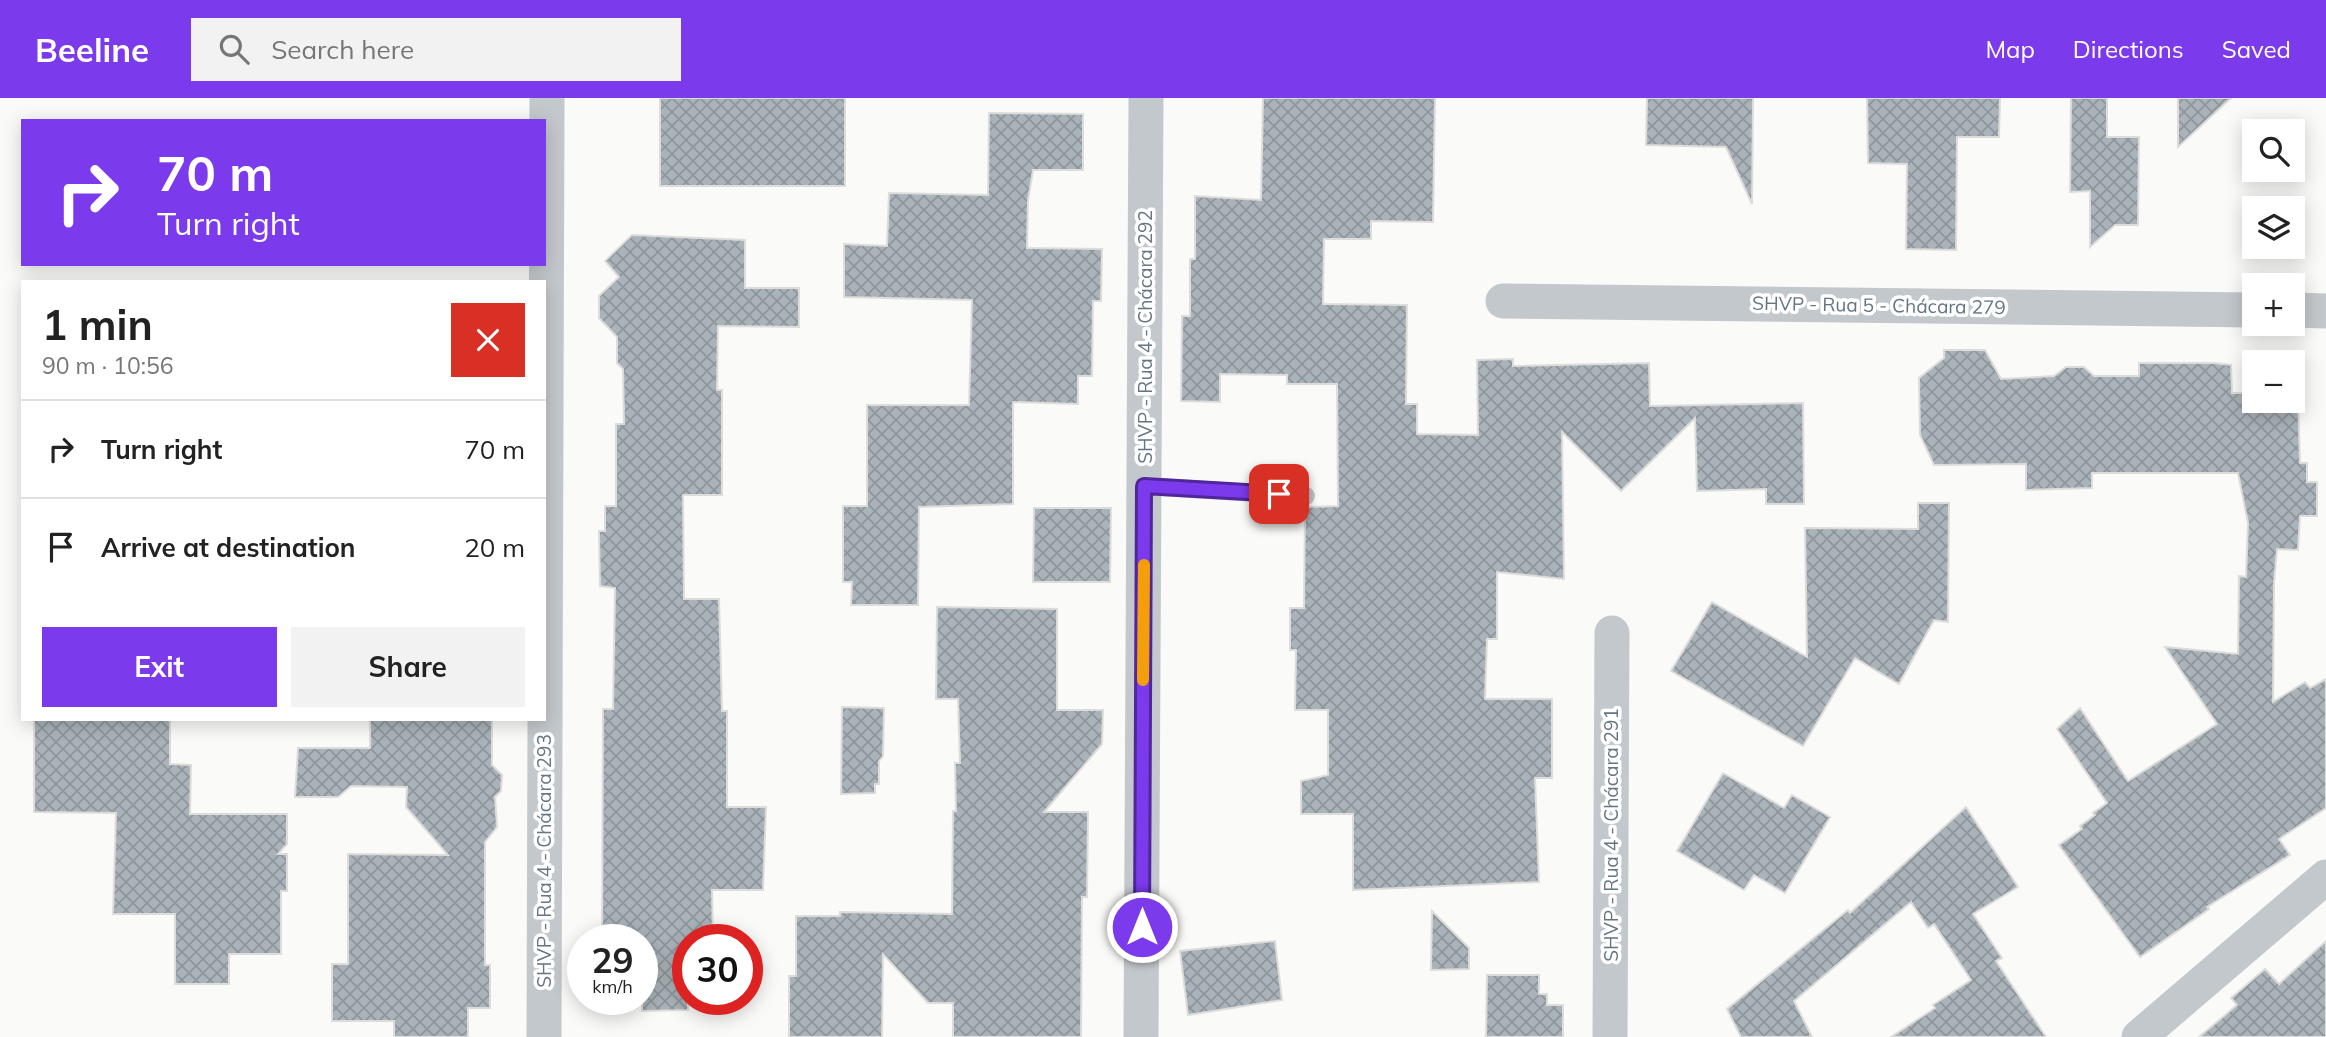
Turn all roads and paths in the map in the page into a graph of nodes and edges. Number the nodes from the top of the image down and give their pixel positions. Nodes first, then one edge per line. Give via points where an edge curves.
1 (547, 98) edge
2 (1146, 98) edge
3 (1503, 301) dead end
4 (2242, 310) edge
5 (2305, 310) edge
6 (2326, 311) edge
7 (546, 411) edge
8 (1144, 486) junction
9 (1306, 496) dead end
10 (1612, 633) dead end
11 (545, 721) edge
12 (2326, 877) edge
13 (544, 1037) edge
14 (1141, 1037) edge
15 (1610, 1037) edge
16 (2139, 1037) edge

1 - 7 street, SHVP - Rua 4 - Chácara 293
2 - 8 street, SHVP - Rua 4 - Chácara 292
3 - 4 street, SHVP - Rua 5 - Chácara 279
5 - 6 street
8 - 9 lane
8 - 14 street, SHVP - Rua 4 - Chácara 292
10 - 15 street, SHVP - Rua 4 - Chácara 291
11 - 13 street, SHVP - Rua 4 - Chácara 293
12 - 16 street

